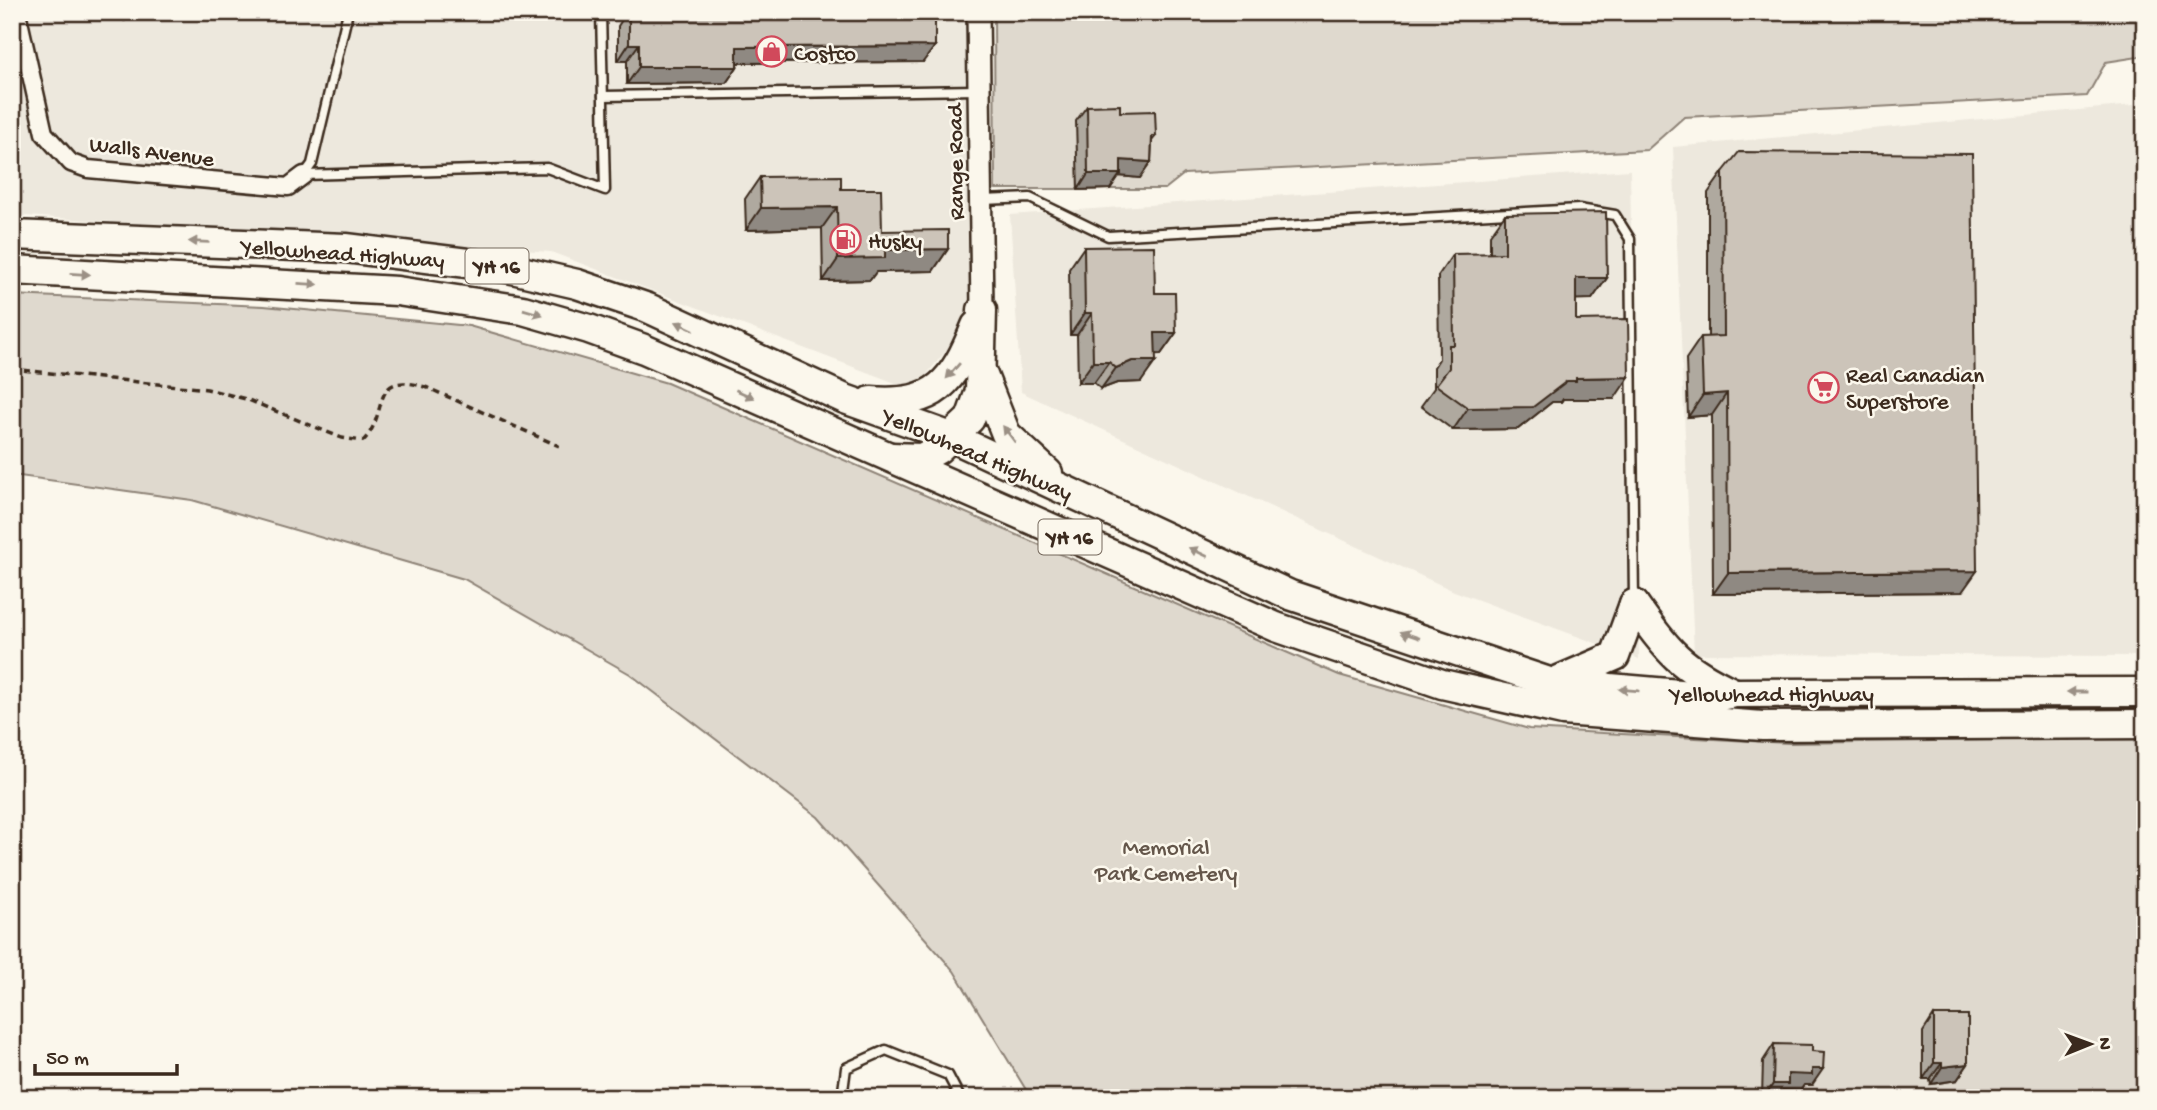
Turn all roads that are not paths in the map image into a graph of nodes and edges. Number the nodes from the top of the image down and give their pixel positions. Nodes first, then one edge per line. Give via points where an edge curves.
1 (17, 12) edge
2 (348, 12) edge
3 (601, 12) edge
4 (978, 12) edge
5 (979, 90) junction
6 (603, 96) junction
7 (304, 175) junction
8 (981, 200) junction
9 (12, 235) edge
10 (12, 270) edge
11 (982, 310) junction
12 (981, 370) junction
13 (845, 398) junction
14 (951, 437) junction
15 (887, 457) junction
16 (1077, 496) junction
17 (1634, 604) junction
18 (1552, 683) junction
19 (2145, 692) edge
20 (1735, 693) junction
21 (2145, 724) edge
22 (842, 1098) edge
23 (960, 1098) edge

1 - 7 street, Walls Avenue via 44,133 71,163 88,169 288,187
2 - 7 lane via 312,163
3 - 6 lane
4 - 5 street, Range Road
5 - 6 lane
5 - 8 street, Range Road
6 - 7 lane via 605,190 547,168
8 - 11 street, Range Road
8 - 17 lane via 1030,198 1108,236 1579,209 1615,215 1630,239
13 -> 9 highway, Yellowhead Highway / YH 16 via 648,308 577,284 508,268 346,248
10 -> 15 highway, Yellowhead Highway / YH 16 via 373,289 523,310 644,349
11 - 12 highway
11 -> 13 highway via 960,365 932,394 896,403
12 - 14 highway via 980,391 970,419
16 -> 12 highway via 1006,434
13 - 14 highway, Yellowhead Highway / YH 16
14 - 15 highway via 922,458
14 - 16 highway, Yellowhead Highway / YH 16
15 - 21 highway, Yellowhead Highway / YH 16 via 1276,627 1441,684 1563,711 1763,726
18 -> 16 highway, Yellowhead Highway / YH 16 via 1290,595
17 - 18 highway via 1615,656
17 - 20 highway via 1665,647 1694,674
20 -> 18 highway, Yellowhead Highway / YH 16 via 1714,697
19 -> 20 highway, Yellowhead Highway / YH 16
22 - 23 lane via 846,1068 886,1050 948,1075

